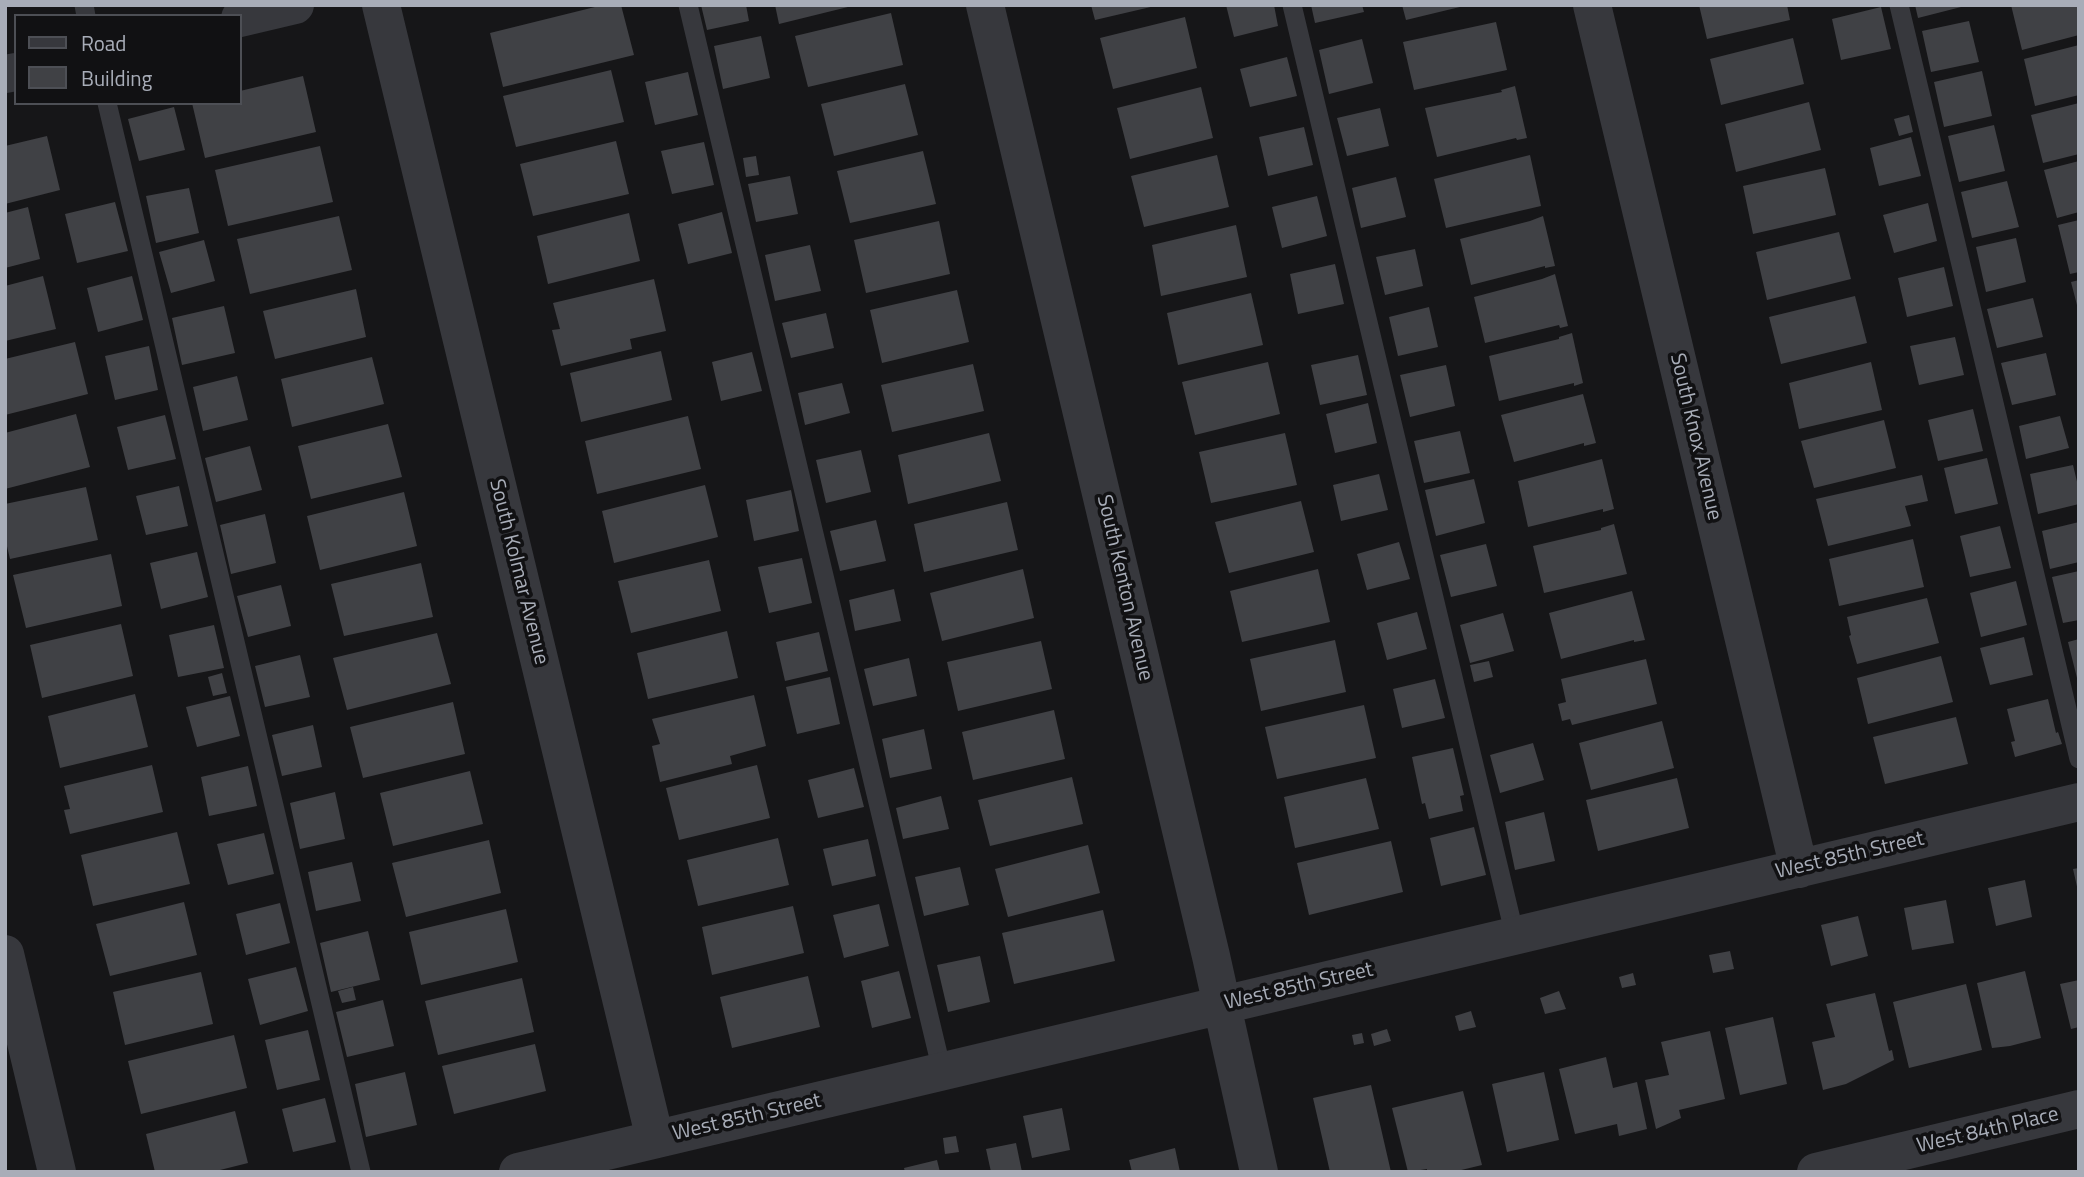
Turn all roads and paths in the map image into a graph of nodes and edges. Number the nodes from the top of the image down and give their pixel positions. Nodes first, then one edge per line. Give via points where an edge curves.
1 (295, 5) edge
2 (381, 5) edge
3 (688, 5) edge
4 (985, 5) edge
5 (1292, 5) edge
6 (1592, 5) edge
7 (1899, 5) edge
8 (242, 18) edge
9 (107, 105) edge
10 (2079, 759) edge
11 (2079, 802) edge
12 (1799, 869) junction
13 (1515, 936) junction
14 (5, 954) edge
15 (1222, 1005) junction
16 (942, 1072) junction
17 (2079, 1109) edge
18 (655, 1139) junction
19 (57, 1172) edge
20 (361, 1172) edge
21 (518, 1172) edge
22 (1259, 1172) edge
23 (1816, 1172) edge

1 - 8 street
2 - 18 street, South Kolmar Avenue
3 - 16 lane
4 - 15 street, South Kenton Avenue
5 - 13 lane
6 - 12 street, South Knox Avenue
7 - 10 lane
9 - 20 lane
11 - 12 street, West 85th Street
12 - 13 street, West 85th Street
13 - 15 street, West 85th Street
14 - 19 street
15 - 16 street, West 85th Street
15 - 22 street, South Kenton Avenue
16 - 18 street, West 85th Street
17 - 23 street, West 84th Place
18 - 21 street, West 85th Street

